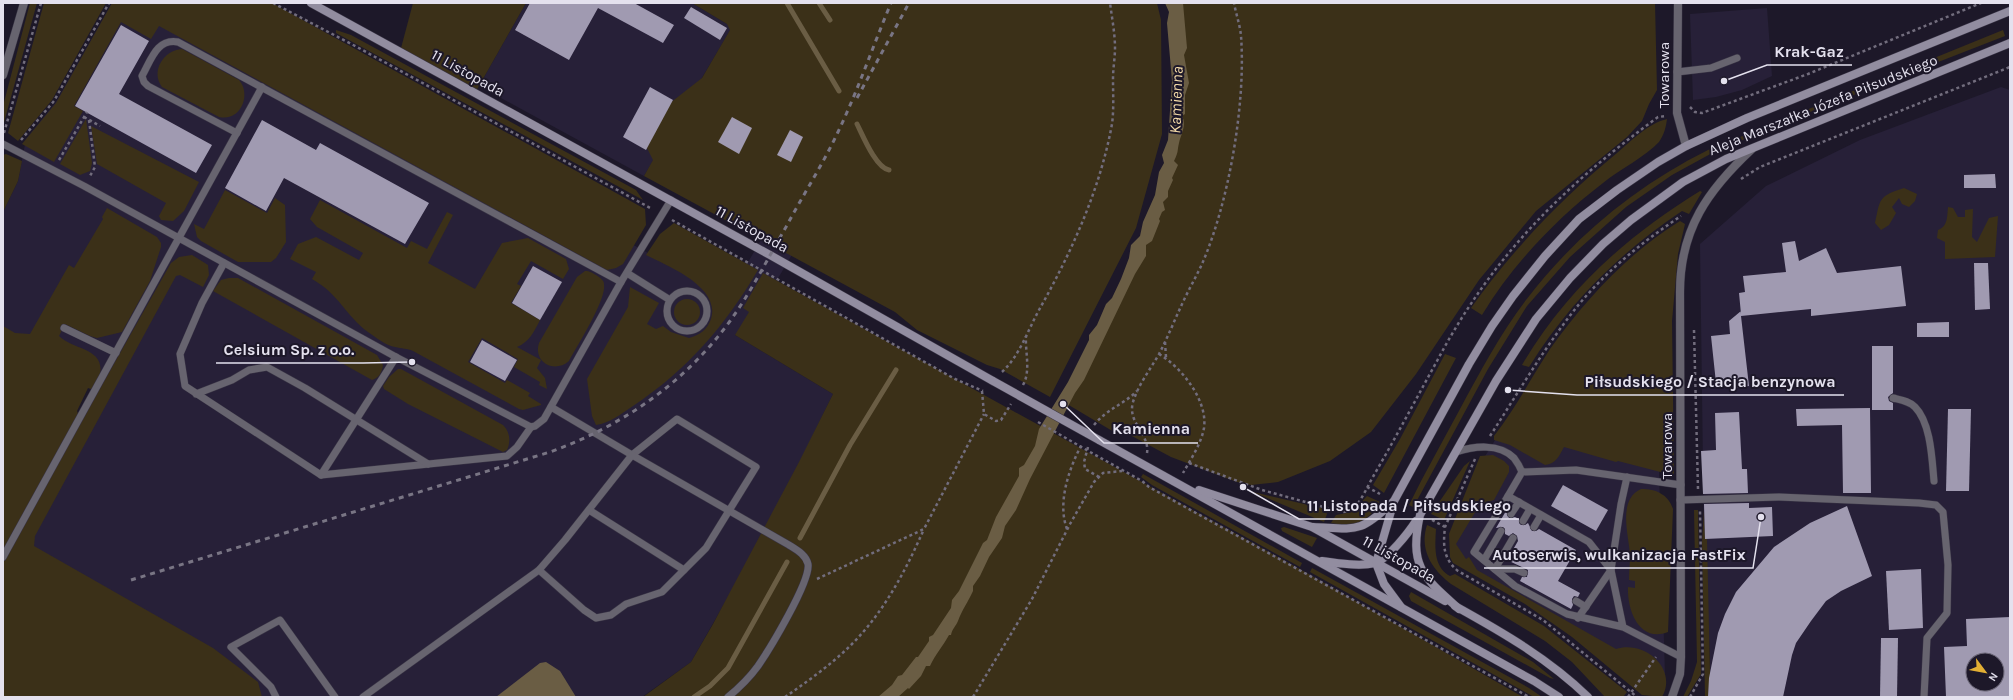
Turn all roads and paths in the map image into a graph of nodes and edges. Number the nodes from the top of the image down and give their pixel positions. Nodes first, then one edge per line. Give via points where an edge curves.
1 (24, 3) edge
2 (45, 3) edge
3 (109, 3) edge
4 (273, 3) edge
5 (311, 3) edge
6 (1110, 3) edge
7 (1234, 3) edge
8 (1678, 3) edge
9 (1981, 3) edge
10 (41, 4) edge
11 (2010, 11) edge
12 (2010, 44) edge
13 (1737, 58) dead end
14 (2010, 67) edge
15 (1677, 72) junction
16 (3, 74) edge
17 (262, 86) junction
18 (87, 112) dead end
19 (1677, 113) junction
20 (84, 117) junction
21 (89, 120) junction
22 (100, 126) dead end
23 (237, 133) junction
24 (3, 138) edge
25 (3, 144) edge
26 (1686, 146) junction
27 (1755, 146) junction
28 (14, 148) junction
29 (1760, 167) dead end
30 (54, 170) junction
31 (84, 186) junction
32 (671, 200) junction
33 (662, 215) junction
34 (1681, 216) dead end
35 (179, 238) junction
36 (224, 263) junction
37 (627, 273) junction
38 (621, 282) junction
39 (670, 300) junction
40 (1694, 326) dead end
41 (64, 328) dead end
42 (1166, 339) junction
43 (116, 353) junction
44 (1159, 354) junction
45 (396, 356) junction
46 (1166, 358) junction
47 (993, 380) junction
48 (1138, 389) junction
49 (982, 391) junction
50 (987, 393) dead end
51 (196, 394) junction
52 (1893, 398) dead end
53 (551, 407) junction
54 (984, 414) junction
55 (356, 420) junction
56 (996, 421) dead end
57 (531, 426) junction
58 (1092, 428) dead end
59 (1085, 440) dead end
60 (1482, 446) junction
61 (1090, 452) dead end
62 (1456, 452) junction
63 (632, 455) junction
64 (1189, 463) junction
65 (428, 464) junction
66 (1143, 464) junction
67 (1084, 470) dead end
68 (1123, 471) junction
69 (1522, 472) junction
70 (321, 475) junction
71 (1099, 477) junction
72 (1627, 477) junction
73 (1698, 480) dead end
74 (1934, 481) dead end
75 (1178, 482) junction
76 (1681, 485) junction
77 (1367, 487) junction
78 (1380, 494) dead end
79 (1508, 496) junction
80 (1680, 500) junction
81 (1394, 501) junction
82 (1519, 502) junction
83 (1530, 508) junction
84 (589, 510) junction
85 (1700, 510) dead end
86 (730, 511) junction
87 (1511, 514) dead end
88 (1420, 515) junction
89 (1541, 515) junction
90 (1430, 520) dead end
91 (1523, 521) dead end
92 (1312, 527) junction
93 (1534, 527) dead end
94 (1445, 528) junction
95 (924, 529) junction
96 (1067, 530) junction
97 (1501, 531) dead end
98 (1513, 538) dead end
99 (3, 557) edge
100 (1484, 560) junction
101 (1318, 561) junction
102 (1376, 562) junction
103 (1495, 569) junction
104 (539, 570) junction
105 (684, 570) junction
106 (1611, 570) junction
107 (1524, 574) dead end
108 (803, 586) junction
109 (1576, 601) dead end
110 (1401, 607) junction
111 (1586, 607) junction
112 (1459, 608) junction
113 (1578, 618) junction
114 (1623, 627) junction
115 (1662, 648) junction
116 (1681, 657) junction
117 (1632, 692) junction
118 (276, 697) edge
119 (335, 697) edge
120 (363, 697) edge
121 (728, 697) edge
122 (785, 697) edge
123 (973, 697) edge
124 (1529, 697) edge
125 (1559, 697) edge
126 (1588, 697) edge
127 (1628, 697) edge
128 (1637, 697) edge
129 (1672, 697) edge
130 (1690, 697) edge
131 (1924, 697) edge

1 - 16 street
2 - 10 path
3 - 28 path via 54,101
4 - 33 path
5 - 32 street, 11 Listopada
6 - 47 path via 1115,48 1114,100 1112,123 1104,156 1081,227 1057,277 1020,350
7 - 42 path via 1241,34 1242,67 1236,133 1230,164 1219,215 1202,264
8 - 15 street, Towarowa
9 - 19 path via 1808,74 1702,113 1692,110
10 - 24 path
11 - 26 street, Aleja Marszałka Józefa Piłsudskiego via 1747,118
12 - 27 street, Aleja Marszałka Józefa Piłsudskiego
13 - 15 lane via 1711,68
14 - 29 path
15 - 19 street, Towarowa
17 - 23 lane
17 - 23 lane via 170,40 158,46 145,70 142,76 148,86
17 - 38 lane
18 - 20 path
19 - 26 street, Towarowa
19 - 77 path via 1658,118 1587,173 1547,209 1510,250 1487,280 1446,344
20 - 21 path
20 - 30 path
21 - 22 path
21 - 31 path via 95,167
23 - 35 lane
25 - 28 lane
26 - 81 street, Aleja Marszałka Józefa Piłsudskiego via 1658,162 1589,211 1545,256 1492,326
27 - 62 street, Aleja Marszałka Józefa Piłsudskiego via 1699,172 1603,244 1536,319 1514,351
27 - 76 street, Towarowa via 1726,174 1708,198 1694,222 1682,255
28 - 30 lane
30 - 31 lane
31 - 35 lane
32 - 33 lane
32 - 47 street, 11 Listopada
33 - 37 lane
33 - 49 path via 955,379
34 - 60 path via 1635,250 1576,307
35 - 36 lane
35 - 43 lane
36 - 45 lane
36 - 51 lane via 202,303 180,354 185,386
37 - 38 lane
37 - 39 lane
38 - 53 lane
39 - 39 lane via 680,292 697,294 705,302 705,320 697,329 691,331 674,327 666,311
40 - 73 path
41 - 43 lane
42 - 44 path
42 - 46 path
43 - 99 lane
44 - 46 path
44 - 48 path
45 - 55 lane
45 - 57 lane
46 - 64 path via 1194,392 1204,416 1202,437
47 - 66 street, 11 Listopada, bridge
48 - 58 path via 1130,398 1106,412
48 - 66 path via 1132,408 1136,426 1147,443
49 - 50 path
49 - 54 path
51 - 55 lane via 232,380 249,370 267,367
51 - 70 lane
52 - 74 lane via 1906,401 1916,408 1922,417 1928,434
53 - 57 lane via 540,424
53 - 63 lane
54 - 56 path
54 - 95 path
55 - 65 lane
55 - 70 lane
57 - 65 lane via 517,448 507,456
59 - 96 path via 1071,468 1066,487 1064,503
60 - 62 lane
60 - 69 lane via 1500,450 1513,458
60 - 94 path
61 - 68 path
62 - 88 street, Aleja Marszałka Józefa Piłsudskiego
63 - 84 lane
63 - 86 lane
63 - 86 lane via 677,419 756,467
64 - 75 path
64 - 77 path via 1262,490 1342,512 1354,508
65 - 70 lane
66 - 75 street, 11 Listopada
67 - 71 path
68 - 71 path via 1108,472
68 - 124 path
69 - 72 lane via 1576,470
69 - 79 lane
71 - 96 path
72 - 76 lane
72 - 106 lane
75 - 92 street, 11 Listopada
75 - 101 street, 11 Listopada
76 - 80 street, Towarowa
77 - 78 path
79 - 82 lane
79 - 100 lane via 1474,552
80 - 116 street, Towarowa
80 - 131 lane via 1779,498 1919,503 1932,504 1940,508 1945,517 1947,613 1927,638
81 - 92 street, Aleja Marszałka Józefa Piłsudskiego via 1363,527
81 - 102 street, Aleja Marszałka Józefa Piłsudskiego
82 - 83 lane
82 - 87 lane
83 - 89 lane
83 - 91 lane
84 - 104 lane
84 - 105 lane
85 - 130 path via 1703,674
86 - 105 lane via 706,548
86 - 108 lane via 805,558 808,565
88 - 102 street via 1401,541
88 - 112 street, Aleja Marszałka Józefa Piłsudskiego via 1415,551 1423,574
89 - 93 lane
89 - 106 lane via 1589,542
90 - 94 path
92 - 102 street, 11 Listopada
94 - 117 path via 1445,555 1452,566 1543,620
95 - 108 path
95 - 122 path via 905,571 863,631 838,656
96 - 123 path via 1032,599
97 - 100 lane
98 - 103 lane
100 - 103 lane
101 - 102 street via 1346,564
101 - 110 street, 11 Listopada
102 - 110 street via 1384,584
102 - 112 street, 11 Listopada
103 - 107 lane via 1515,569
103 - 113 lane via 1516,586
104 - 105 lane via 596,618 611,614 649,594 662,592
104 - 120 lane
106 - 111 lane
106 - 114 lane
108 - 121 lane via 757,666
109 - 111 lane
110 - 125 street, 11 Listopada
111 - 113 lane
112 - 126 street, 11 Listopada via 1537,654
113 - 114 lane
114 - 115 lane
115 - 116 lane
115 - 117 path
116 - 129 street, Towarowa via 1680,674
117 - 127 path
117 - 128 path
118 - 119 lane via 271,686 231,648 280,620

